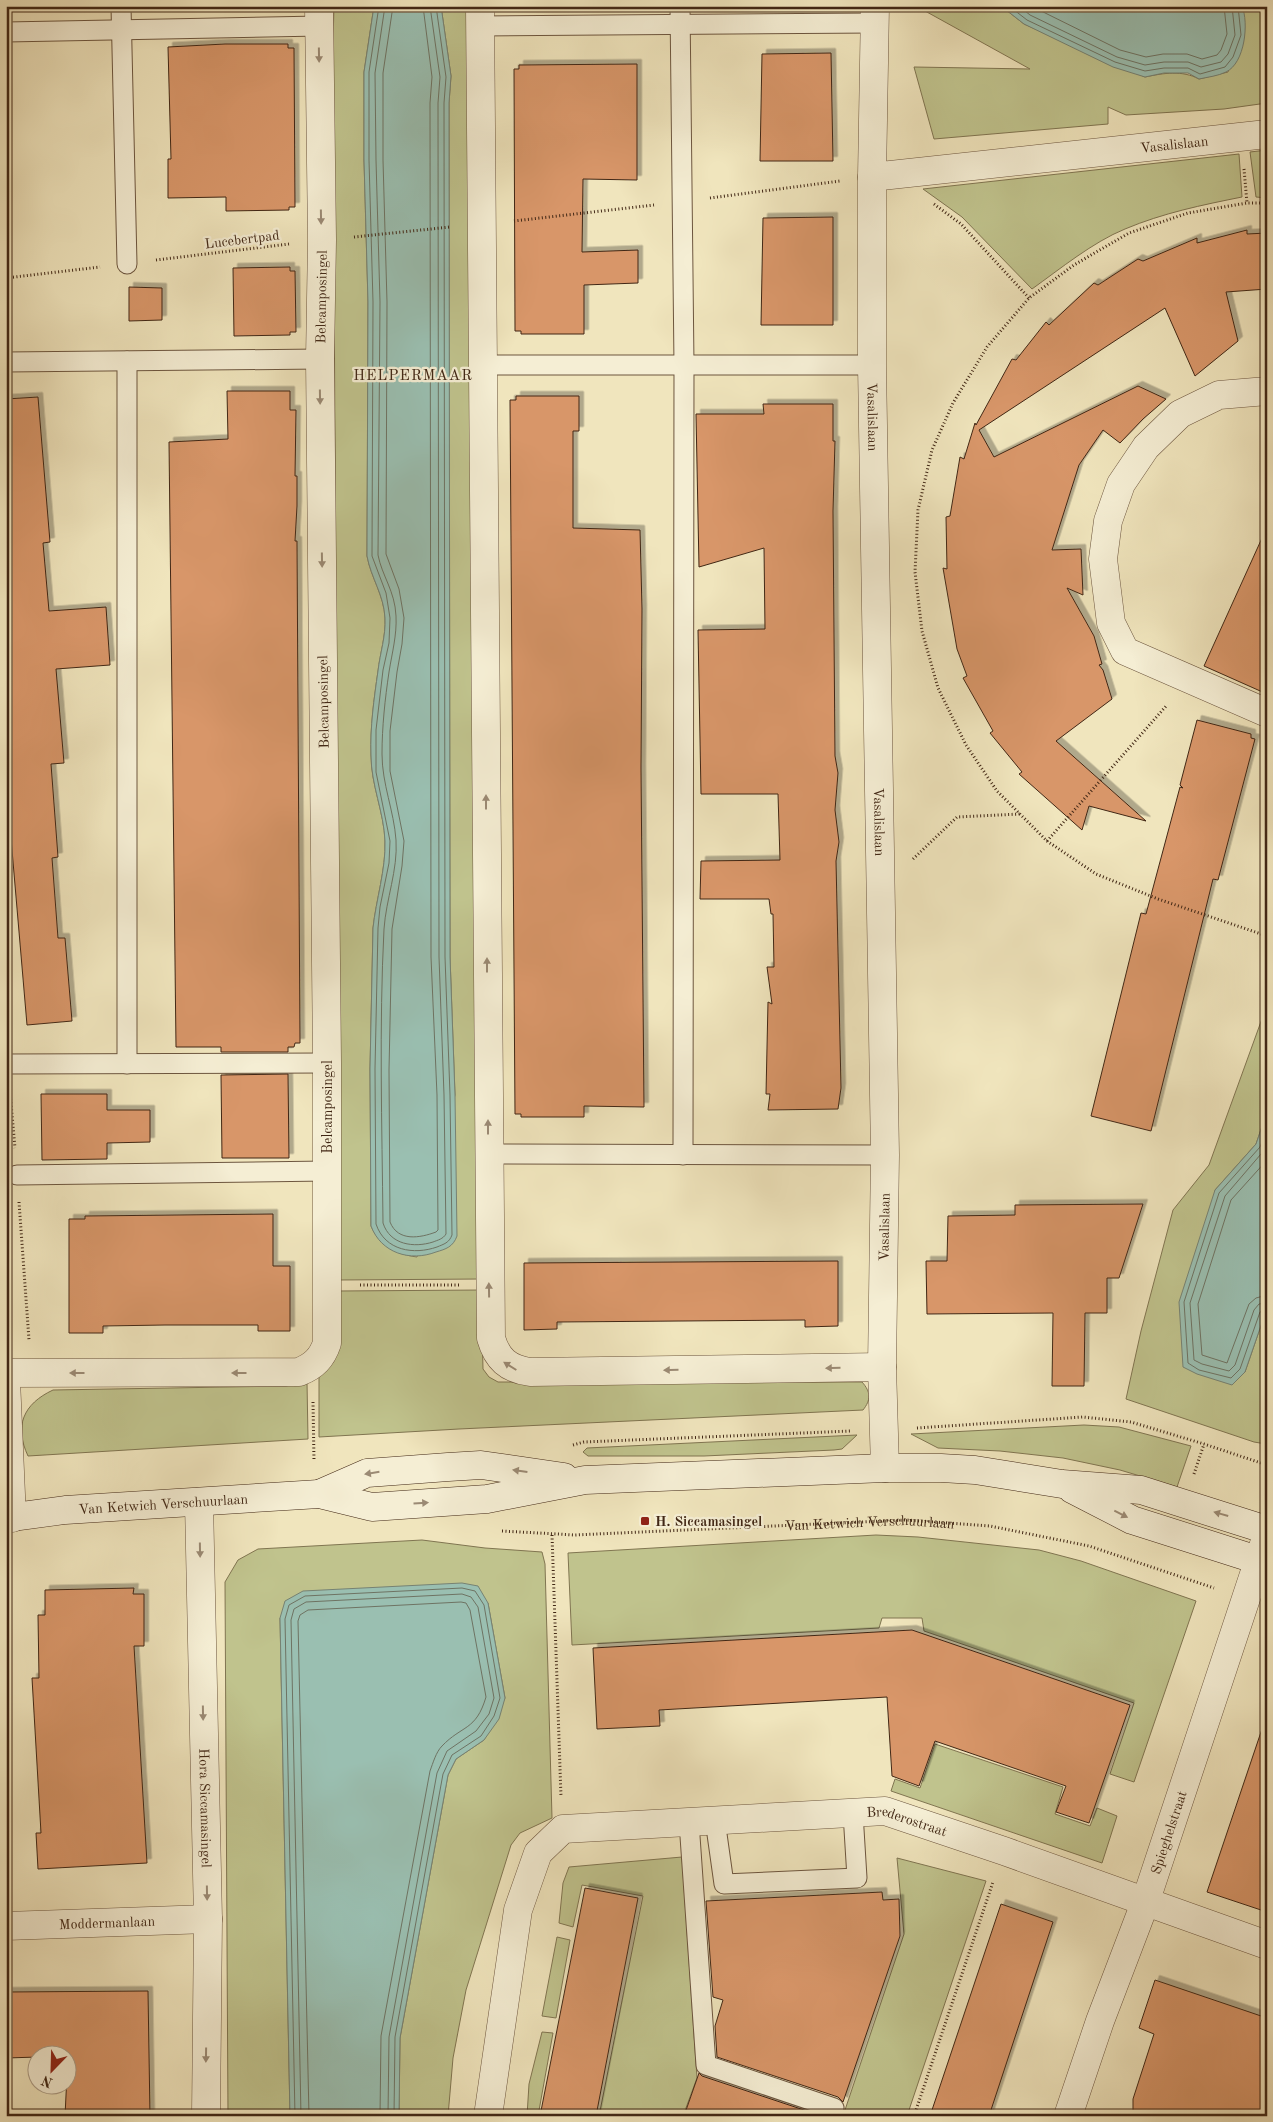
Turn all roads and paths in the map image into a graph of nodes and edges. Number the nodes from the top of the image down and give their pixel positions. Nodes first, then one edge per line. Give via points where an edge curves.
1 (122, 6) edge
2 (680, 15) edge
3 (875, 15) edge
4 (320, 16) edge
5 (480, 16) edge
6 (122, 30) junction
7 (6, 32) edge
8 (1267, 134) edge
9 (884, 176) junction
10 (1267, 203) edge
11 (480, 224) junction
12 (322, 240) junction
13 (127, 264) junction
14 (6, 278) edge
15 (1029, 298) junction
16 (320, 358) junction
17 (127, 361) junction
18 (6, 362) edge
19 (483, 365) junction
20 (684, 365) junction
21 (872, 365) junction
22 (1267, 391) edge
23 (1189, 681) junction
24 (1267, 713) edge
25 (1020, 814) junction
26 (1047, 841) junction
27 (881, 889) junction
28 (1267, 936) edge
29 (7, 1064) edge
30 (127, 1064) junction
31 (327, 1064) junction
32 (489, 1154) junction
33 (683, 1155) junction
34 (886, 1155) junction
35 (327, 1172) junction
36 (17, 1175) junction
37 (489, 1284) junction
38 (328, 1286) junction
39 (882, 1367) junction
40 (300, 1370) junction
41 (14, 1375) edge
42 (885, 1468) junction
43 (317, 1494) junction
44 (199, 1502) junction
45 (9, 1518) edge
46 (496, 1531) dead end
47 (552, 1535) junction
48 (1264, 1547) edge
49 (1245, 1599) junction
50 (853, 1813) junction
51 (715, 1820) junction
52 (688, 1822) junction
53 (562, 1829) junction
54 (1004, 1851) junction
55 (1144, 1903) junction
56 (208, 1920) junction
57 (6, 1926) edge
58 (1267, 1945) edge
59 (834, 2108) dead end
60 (206, 2116) edge
61 (488, 2116) edge
62 (914, 2116) edge
63 (1068, 2116) edge

1 - 6 lane
2 - 3 lane
2 - 5 lane
2 - 20 lane
3 - 9 street, Vasalislaan
4 - 6 lane
4 -> 12 street, Belcamposingel
5 - 11 street
6 - 7 lane
6 - 13 lane
8 - 9 street, Vasalislaan
9 - 15 path via 961,224
9 - 21 street, Vasalislaan
10 - 15 path via 1247,203 1188,213 1129,232 1074,265
11 - 12 path, Lucebertpad
11 - 19 street
12 - 13 path, Lucebertpad
12 - 16 street, Belcamposingel
13 - 14 path, Lucebertpad
15 - 25 path via 987,347 953,403 932,450 918,510 915,572 922,631 938,688 966,745 997,791
16 - 17 lane
16 -> 31 street, Belcamposingel
17 - 18 lane
17 - 30 lane
19 - 20 lane
32 -> 19 street
20 - 21 lane
20 - 33 lane
21 - 27 street, Vasalislaan
22 - 23 street via 1219,395 1180,414 1146,447 1121,484 1108,521 1103,559 1106,590 1111,623 1125,652
23 - 24 street
23 - 26 path
25 - 26 path
25 - 27 path via 957,817
26 - 28 path via 1096,874
27 - 34 street, Vasalislaan
29 - 30 lane
29 - 36 path
30 - 31 lane
31 - 35 street, Belcamposingel
32 - 33 lane
32 - 37 street
33 - 34 lane
34 - 39 street, Vasalislaan
35 - 36 lane
35 - 38 street, Belcamposingel
36 - 41 path via 29,1325
37 - 38 path
39 -> 37 street via 516,1370 495,1352 490,1338
38 - 40 street, Belcamposingel via 327,1343 318,1361
39 - 42 street, Vasalislaan
40 -> 41 street
40 - 43 path
41 - 45 street
42 - 43 street, Van Ketwich Verschuurlaan via 585,1480 473,1466 367,1473
42 - 48 street, Van Ketwich Verschuurlaan via 975,1470 1062,1484 1132,1520
43 - 44 street, Van Ketwich Verschuurlaan
44 - 45 street, Van Ketwich Verschuurlaan via 65,1510
44 -> 56 street, Hora Siccamasingel
46 - 47 path, Van Ketwich Verschuurlaan
47 - 49 path, Van Ketwich Verschuurlaan via 906,1520 990,1526 1089,1546
47 - 53 path
48 - 49 street, Spieghelstraat
49 - 55 street, Spieghelstraat
50 - 51 street, Brederostraat
50 - 51 lane via 857,1878 724,1884
50 - 54 street, Brederostraat via 884,1811
51 - 52 street, Brederostraat
52 - 53 street, Brederostraat
52 - 59 lane via 706,2065
53 - 61 street via 538,1853 518,1910
54 - 55 street, Brederostraat
54 - 62 path
55 - 58 street, Brederostraat
55 - 63 street, Spieghelstraat
56 - 57 street, Moddermanlaan
56 -> 60 street, Hora Siccamasingel

